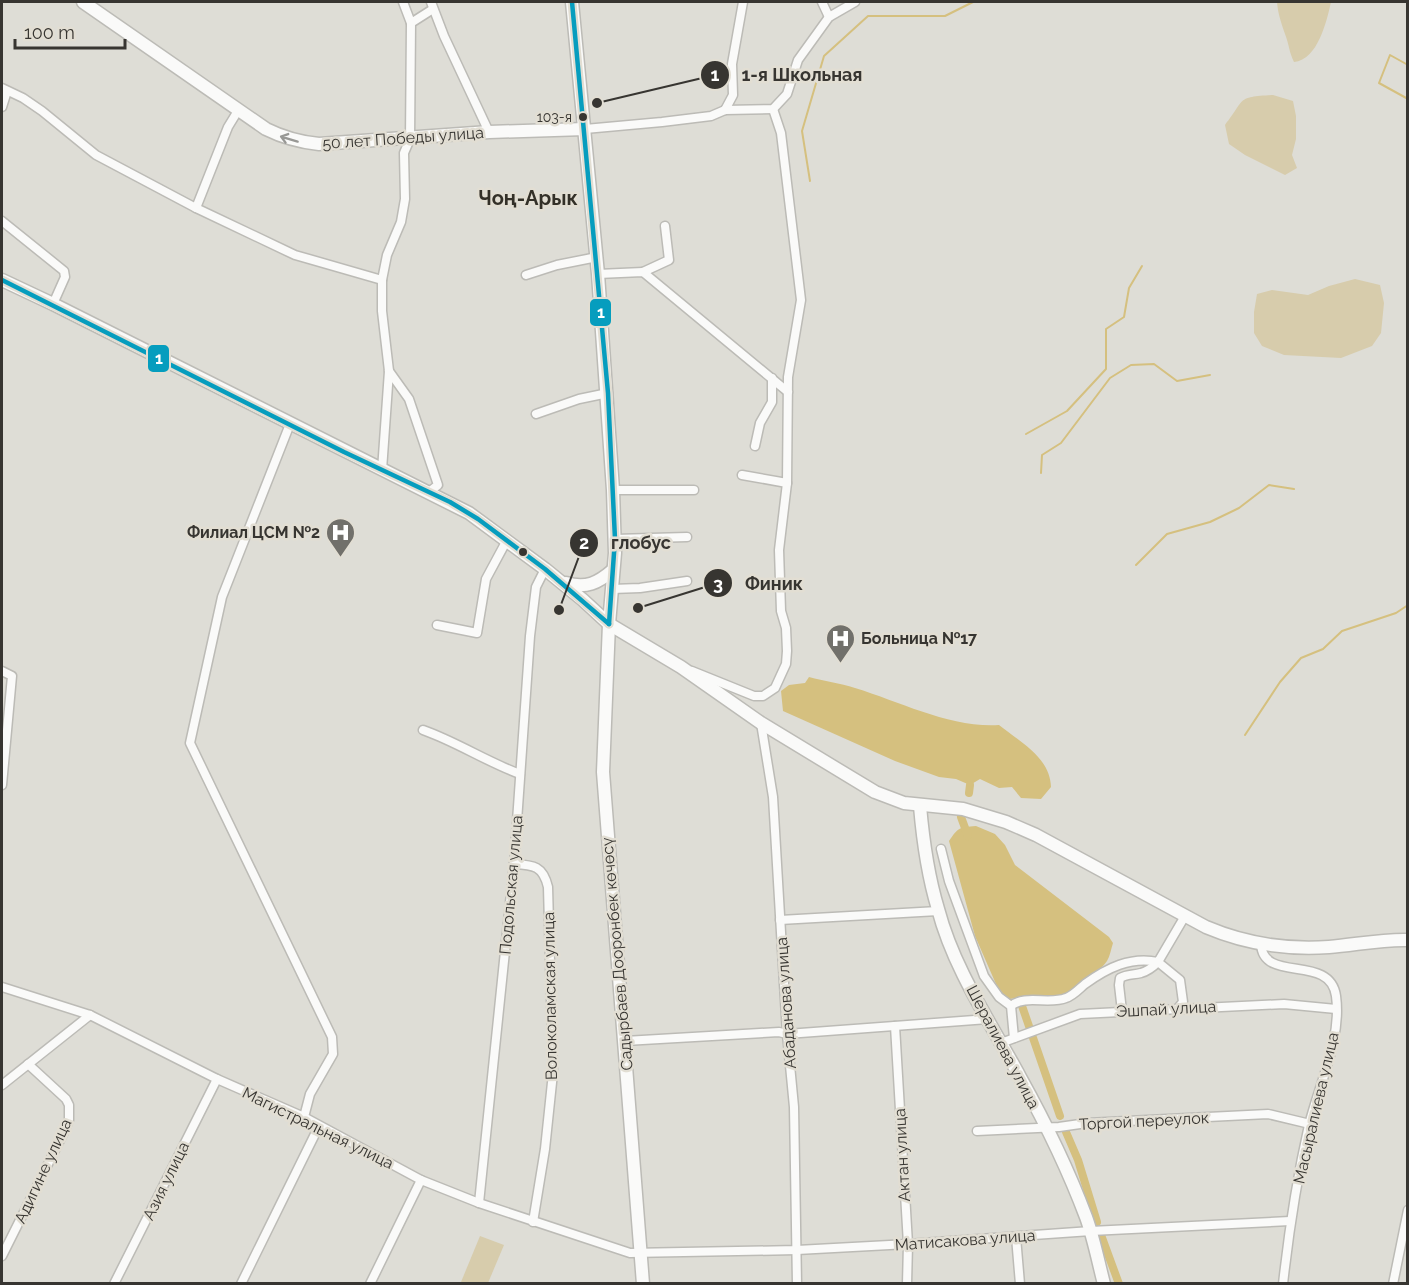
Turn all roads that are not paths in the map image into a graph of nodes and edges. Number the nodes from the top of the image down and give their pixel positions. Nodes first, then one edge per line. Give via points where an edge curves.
1 (83, 2) edge
2 (403, 2) edge
3 (572, 2) edge
4 (743, 2) edge
5 (822, 2) edge
6 (855, 2) edge
7 (432, 5) edge
8 (829, 17) junction
9 (411, 23) junction
10 (4, 90) edge
11 (2, 107) edge
12 (238, 109) junction
13 (773, 109) junction
14 (725, 110) junction
15 (585, 129) junction
16 (489, 132) junction
17 (410, 139) junction
18 (196, 208) junction
19 (2, 221) edge
20 (665, 226) dead end
21 (597, 257) junction
22 (643, 272) junction
23 (598, 274) junction
24 (526, 276) dead end
25 (2, 280) edge
26 (382, 280) junction
27 (53, 304) junction
28 (389, 371) junction
29 (772, 378) junction
30 (788, 392) junction
31 (608, 393) junction
32 (536, 414) dead end
33 (290, 424) junction
34 (755, 446) dead end
35 (382, 470) junction
36 (742, 475) dead end
37 (787, 483) junction
38 (613, 490) junction
39 (694, 490) dead end
40 (429, 492) junction
41 (687, 537) dead end
42 (615, 539) junction
43 (507, 540) junction
44 (545, 569) junction
45 (614, 570) junction
46 (559, 580) junction
47 (687, 581) dead end
48 (612, 589) junction
49 (609, 624) junction
50 (437, 625) dead end
51 (681, 667) junction
52 (2, 671) edge
53 (761, 723) junction
54 (423, 730) dead end
55 (520, 774) junction
56 (2, 785) edge
57 (920, 806) junction
58 (941, 849) dead end
59 (514, 864) junction
60 (938, 911) junction
61 (1185, 916) junction
62 (780, 920) junction
63 (1407, 940) edge
64 (1261, 944) junction
65 (1158, 962) junction
66 (2, 987) edge
67 (1011, 1006) junction
68 (1178, 1008) junction
69 (1336, 1009) junction
70 (1122, 1011) junction
71 (90, 1015) junction
72 (988, 1019) junction
73 (895, 1026) junction
74 (788, 1034) junction
75 (1014, 1038) junction
76 (625, 1041) junction
77 (1001, 1042) junction
78 (28, 1064) junction
79 (217, 1079) junction
80 (2, 1085) edge
81 (303, 1117) junction
82 (1310, 1124) junction
83 (319, 1125) junction
84 (1046, 1127) junction
85 (977, 1131) dead end
86 (422, 1180) junction
87 (478, 1203) junction
88 (1407, 1210) edge
89 (1290, 1221) junction
90 (533, 1222) junction
91 (1091, 1231) junction
92 (1016, 1237) junction
93 (908, 1244) junction
94 (797, 1250) junction
95 (640, 1253) junction
96 (2, 1256) edge
97 (114, 1284) edge
98 (241, 1284) edge
99 (370, 1284) edge
100 (643, 1284) edge
101 (797, 1284) edge
102 (907, 1284) edge
103 (1020, 1284) edge
104 (1104, 1284) edge
105 (1283, 1284) edge
106 (1393, 1284) edge

1 - 12 main road, 50 лет Победы улица
2 - 9 street
3 - 15 main road, Садырбаев Дооронбек көчөсү
4 - 14 street via 732,64 733,95
5 - 8 street
6 - 8 street
7 - 9 street
7 - 16 street
8 - 13 street via 798,60 787,94
9 - 17 street
10 - 11 street
10 - 18 street via 42,111 96,155
17 -> 12 main road, 50 лет Победы улица via 319,144 298,141 266,129
12 - 18 street
13 - 14 street
13 - 30 street via 781,133 801,300
14 - 15 street via 711,116
15 - 16 main road, 50 лет Победы улица
15 - 21 main road, Садырбаев Дооронбек көчөсү
16 - 17 main road, 50 лет Победы улица
17 - 26 street via 404,153 401,222 387,255
18 - 26 street via 295,255
19 - 27 street via 64,271
20 - 22 street via 669,260
21 - 23 main road, Садырбаев Дооронбек көчөсү
21 - 24 street
22 - 23 street
22 - 29 street
23 - 31 main road, Садырбаев Дооронбек көчөсү
25 - 27 main road
26 - 28 street
27 - 33 main road
28 - 35 street
28 - 40 street via 409,399 433,466 438,485
29 - 30 street
29 - 34 street via 772,402 760,423
30 - 37 street
31 - 32 street
31 - 38 main road, Садырбаев Дооронбек көчөсү
33 - 35 main road
33 - 81 street via 222,597 190,743 332,1037 333,1054 310,1094
35 - 40 main road
36 - 37 street
37 - 51 street via 779,550 787,651 780,682 770,693 754,696
38 - 39 street
38 - 42 main road, Садырбаев Дооронбек көчөсү
40 - 43 main road via 469,513
41 - 42 street
42 - 45 main road, Садырбаев Дооронбек көчөсү
43 - 44 main road
43 - 50 street via 486,579 477,633
44 - 46 main road
44 - 55 street, Подольская улица via 536,587
45 - 46 main road via 590,585
45 - 48 main road, Садырбаев Дооронбек көчөсү
46 - 49 main road
47 - 48 street
48 - 49 main road, Садырбаев Дооронбек көчөсү
49 - 51 main road
49 - 76 main road, Садырбаев Дооронбек көчөсү via 603,772
51 - 53 main road
52 - 56 street via 12,676
53 - 57 main road via 875,792
53 - 62 street, Абаданова улица via 773,797
54 - 55 street
55 - 59 street, Подольская улица
57 - 60 main road, Шералиева улица
57 - 61 main road via 963,810 1006,822
58 - 67 street via 984,976 999,998
59 - 87 street, Подольская улица
59 - 90 street, Волоколамская улица via 542,870 548,887 553,1073
60 - 62 street
60 - 72 main road, Шералиева улица via 961,969
61 - 64 main road via 1228,937
61 - 65 street
62 - 74 street, Абаданова улица
63 - 64 main road via 1328,947
64 - 69 street, Масыралиева улица via 1265,960 1314,972 1329,982 1334,988
65 - 67 street via 1125,962 1066,998 1021,1000
65 - 68 street via 1180,980 1183,1002
65 - 70 street via 1140,973 1120,978
66 - 71 street, Магистральная улица
67 - 75 street
68 - 69 street, Эшпай улица via 1284,1004
68 - 70 street, Эшпай улица
69 - 82 street, Масыралиева улица via 1334,1037
70 - 75 street, Эшпай улица via 1080,1014
71 - 78 street
71 - 79 street, Магистральная улица
72 - 73 street
72 - 77 main road, Шералиева улица
73 - 74 street
73 - 93 street, Актан улица
74 - 76 street
74 - 94 street, Абаданова улица
75 - 77 street, Эшпай улица
76 - 95 main road, Садырбаев Дооронбек көчөсү
77 - 84 main road, Шералиева улица
78 - 80 street
78 - 96 street, Адигине улица via 66,1099 70,1111 65,1130
79 - 81 street, Магистральная улица
79 - 97 street, Азия улица
81 - 83 street, Магистральная улица
82 - 84 street, Торгой переулок via 1268,1114
82 - 89 street, Масыралиева улица
83 - 86 street, Магистральная улица
83 - 98 street
84 - 85 street, Торгой переулок
84 - 91 main road, Шералиева улица
86 - 87 street, Магистральная улица
86 - 99 street
87 - 90 street, Магистральная улица
88 - 106 street
89 - 91 street, Матисакова улица
89 - 105 street, Масыралиева улица
90 - 95 street, Магистральная улица
91 - 92 street, Матисакова улица
91 - 104 main road, Шералиева улица
92 - 93 street, Матисакова улица
92 - 103 street
93 - 94 street, Матисакова улица
93 - 102 street, Актан улица
94 - 95 street, Матисакова улица
94 - 101 street, Абаданова улица
95 - 100 main road, Садырбаев Дооронбек көчөсү

